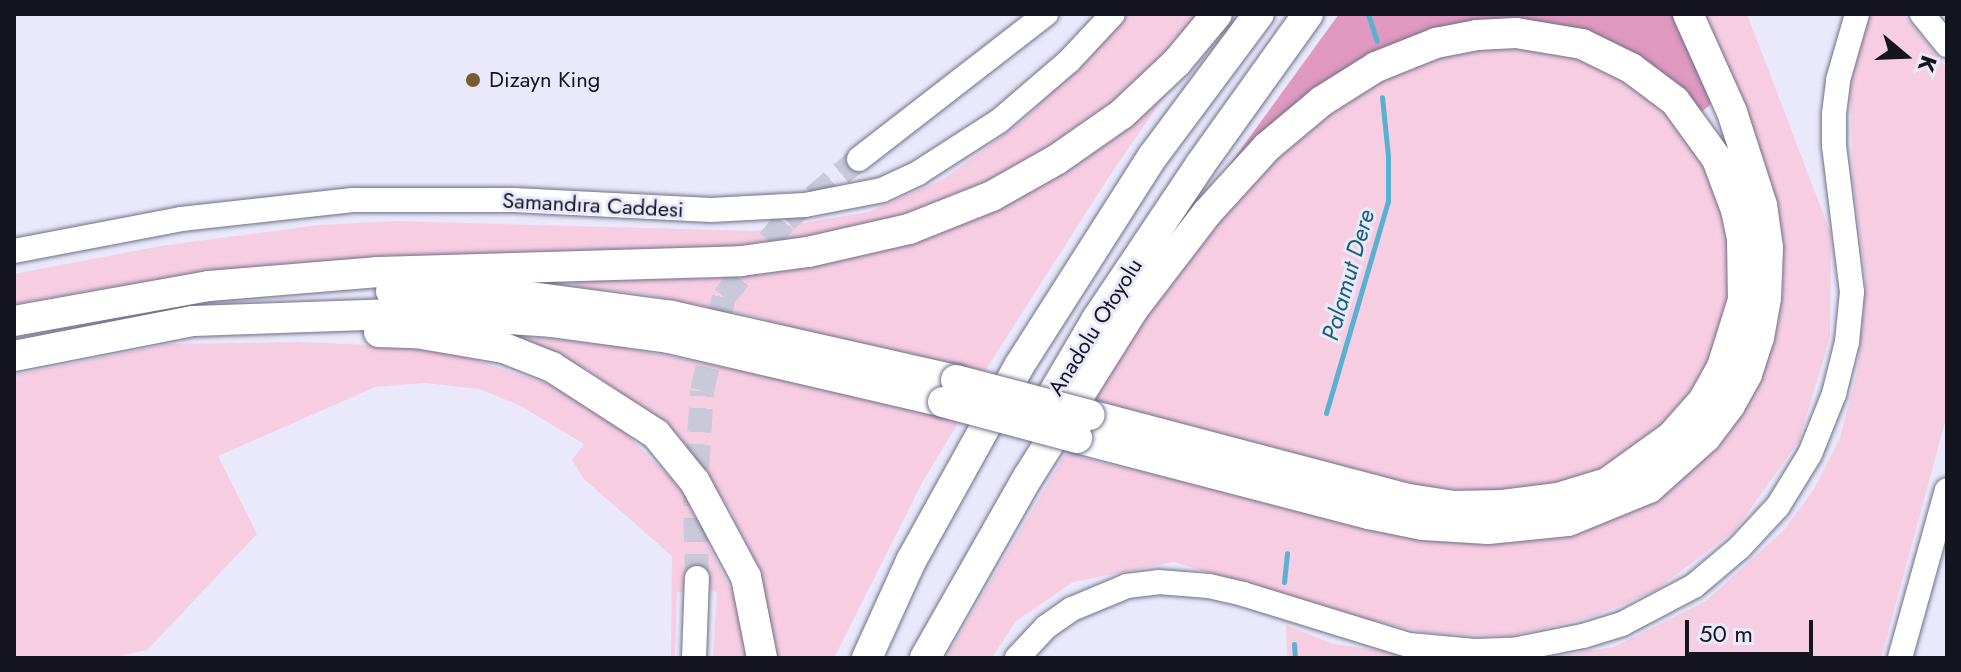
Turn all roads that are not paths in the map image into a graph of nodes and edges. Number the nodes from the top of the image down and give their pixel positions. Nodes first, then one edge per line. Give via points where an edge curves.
1 (1046, 14) edge
2 (1113, 14) edge
3 (1217, 14) edge
4 (1259, 14) edge
5 (1308, 14) edge
6 (1688, 14) edge
7 (1922, 14) edge
8 (1857, 16) edge
9 (1947, 45) edge
10 (859, 159) tunnel mouth
11 (14, 251) edge
12 (157, 298) junction
13 (14, 321) edge
14 (125, 334) junction
15 (14, 356) edge
16 (949, 391) junction
17 (1083, 427) junction
18 (1947, 490) edge
19 (697, 578) tunnel mouth
20 (694, 658) edge
21 (762, 658) edge
22 (867, 658) edge
23 (912, 658) edge
24 (925, 658) edge
25 (1017, 658) edge
26 (1900, 658) edge

1 - 10 main road
2 - 11 main road, Samandıra Caddesi via 1069,61 999,121 882,190 805,205 711,210 514,200 353,200 181,219
3 - 12 highway via 1177,62 1122,114 992,196 909,229 741,261 378,272 209,286
4 - 22 highway, Anadolu Otoyolu via 1153,156 1019,366 911,561
5 - 23 highway, Anadolu Otoyolu via 1097,319 1011,466
6 - 17 highway via 1732,112 1762,205 1768,248 1766,298 1747,374 1730,405 1706,437 1649,488 1568,521 1488,529 1423,525 1369,514
7 - 9 main road
8 - 25 main road via 1834,114 1852,292 1834,394 1810,454 1778,506 1694,586 1622,624 1583,636 1513,650 1475,651 1409,645 1243,594 1158,582 1127,586 1072,609
12 - 13 highway
12 - 16 highway via 376,290 524,296 672,316
14 - 15 highway
14 - 16 highway via 193,321 268,316 417,313 514,319 669,338
14 - 21 highway via 321,329 416,333 504,348 552,367 656,434 695,482 746,577
16 - 17 highway, bridge
17 - 24 highway via 1454,506 1558,498 1607,483 1671,437 1703,401 1722,367 1743,300 1742,239 1717,159 1675,101 1631,68 1595,49 1549,36 1477,35 1436,43 1376,67 1322,101 1267,147 1207,213 1134,308 1049,441
18 - 26 main road
19 - 20 main road

